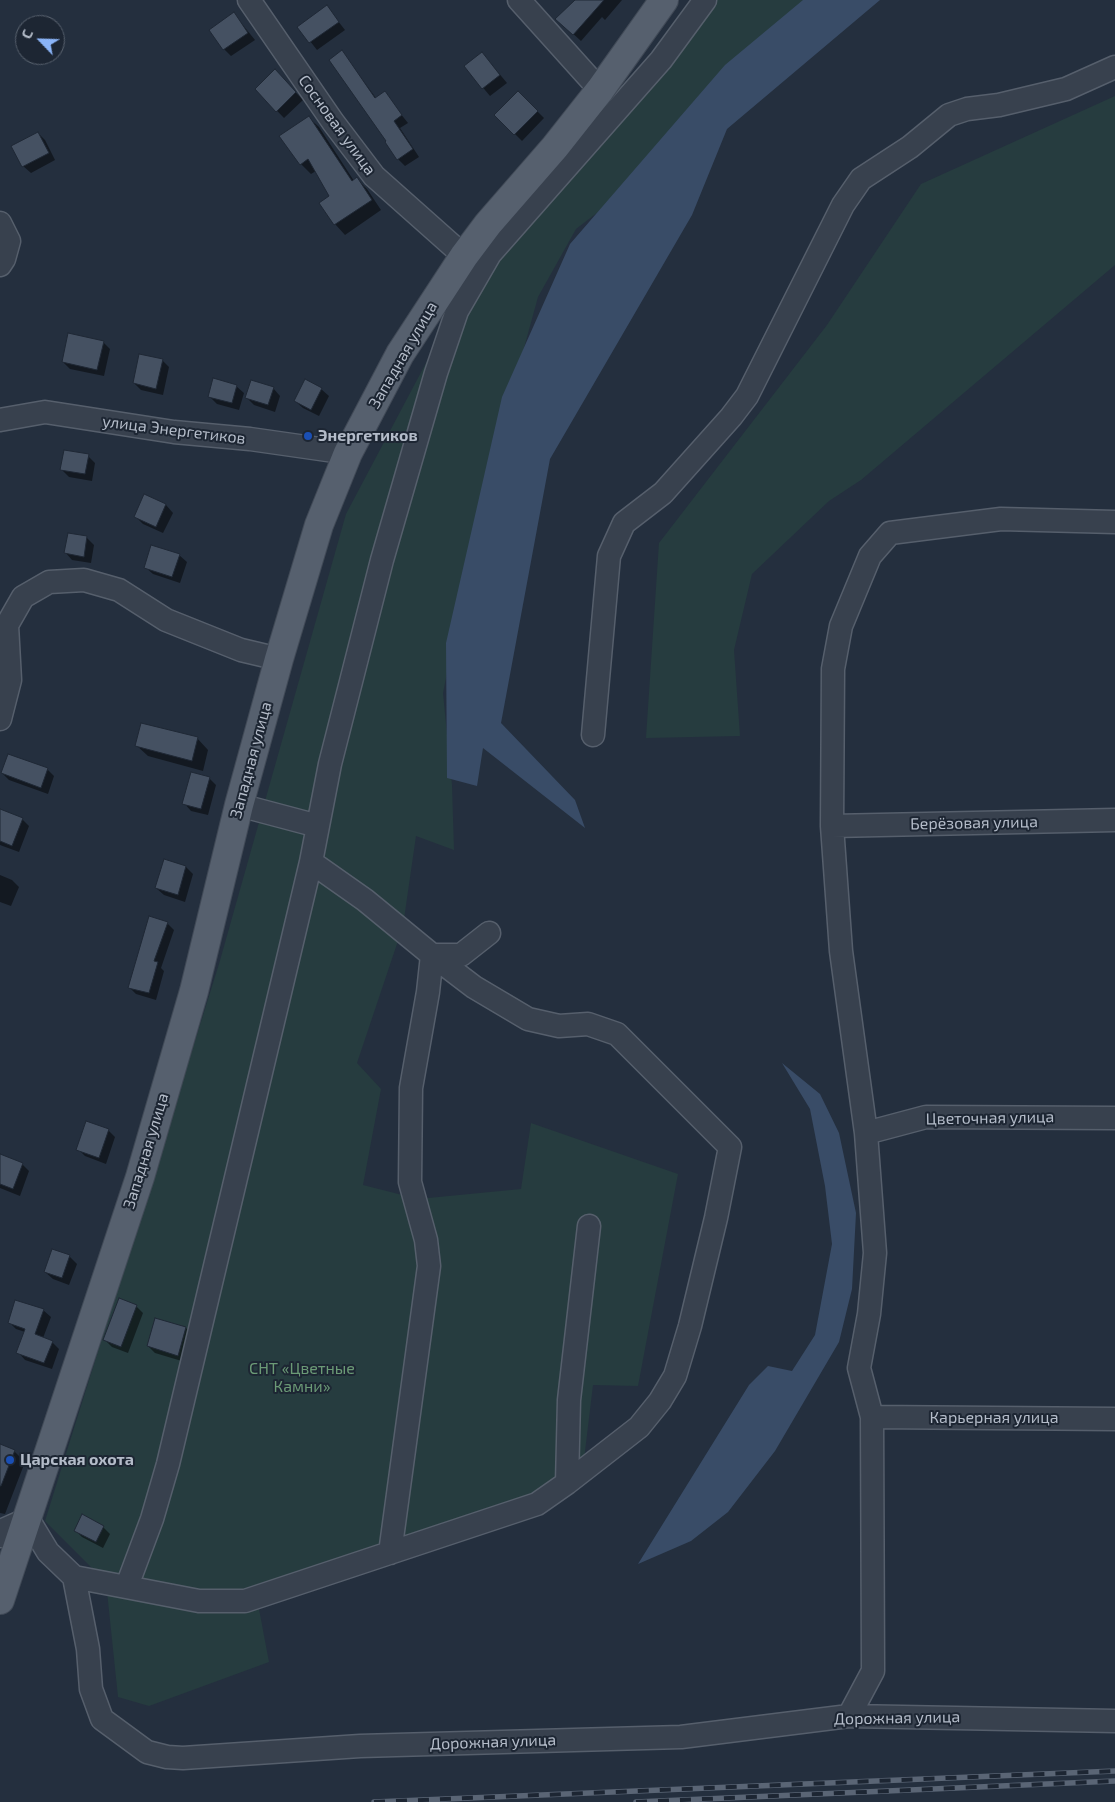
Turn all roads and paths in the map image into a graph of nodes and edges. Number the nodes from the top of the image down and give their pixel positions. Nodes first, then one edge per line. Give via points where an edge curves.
1 (248, 0) edge
2 (519, 0) edge
3 (664, 0) edge
4 (705, 0) edge
5 (1115, 67) edge
6 (600, 90) junction
7 (0, 223) edge
8 (464, 256) junction
9 (0, 265) edge
10 (0, 420) edge
11 (348, 453) junction
12 (1115, 522) edge
13 (279, 659) junction
14 (5, 681) edge
15 (0, 719) edge
16 (593, 735) dead end
17 (238, 805) junction
18 (1115, 820) edge
19 (318, 826) junction
20 (832, 826) junction
21 (311, 862) junction
22 (489, 933) dead end
23 (432, 955) junction
24 (1115, 1118) edge
25 (866, 1133) junction
26 (589, 1226) dead end
27 (872, 1417) junction
28 (1115, 1419) edge
29 (567, 1483) junction
30 (28, 1519) junction
31 (0, 1536) edge
32 (390, 1553) junction
33 (74, 1577) junction
34 (127, 1586) junction
35 (0, 1600) edge
36 (850, 1716) junction
37 (1115, 1721) edge

1 - 8 street, Сосновая улица via 374,176
2 - 6 street
3 - 6 main road, Западная улица
4 - 19 street via 661,60 490,254 457,312 382,560 330,764
5 - 16 street via 1066,89 949,115 910,147 861,179 843,205 747,396 663,493 624,523 610,556
6 - 8 main road, Западная улица
7 - 9 street via 8,241
8 - 11 main road, Западная улица via 400,354
10 - 11 street, улица Энергетиков via 45,412 174,432
11 - 13 main road, Западная улица via 320,525
12 - 20 street via 1001,520 890,533 870,556 842,626 833,669
13 - 14 street via 240,650 166,620 119,590 84,580 49,582 23,597 7,625
13 - 17 main road, Западная улица
14 - 15 street
17 - 19 street
17 - 30 main road, Западная улица via 194,991 142,1168
18 - 20 street, Берёзовая улица
19 - 21 street
20 - 25 street via 841,951
21 - 23 street via 365,900
21 - 34 street via 168,1464
22 - 23 street via 461,955
23 - 29 street via 474,987 528,1019 559,1026 588,1024 617,1034 730,1147 716,1218 675,1376 639,1427
23 - 32 street via 411,1088 410,1182 426,1240 429,1266
24 - 25 street, Цветочная улица via 926,1117
25 - 27 street via 875,1253 859,1368
26 - 29 street via 569,1400
27 - 28 street, Карьерная улица
27 - 36 street via 873,1671
29 - 32 street via 537,1504
30 - 31 street via 3,1530
30 - 33 street via 48,1552
30 - 35 main road, Западная улица
32 - 34 street via 245,1601 199,1601
33 - 34 street
33 - 36 street, Дорожная улица via 88,1649 91,1689 102,1718 147,1752 167,1757 360,1746 681,1737
36 - 37 street, Дорожная улица

